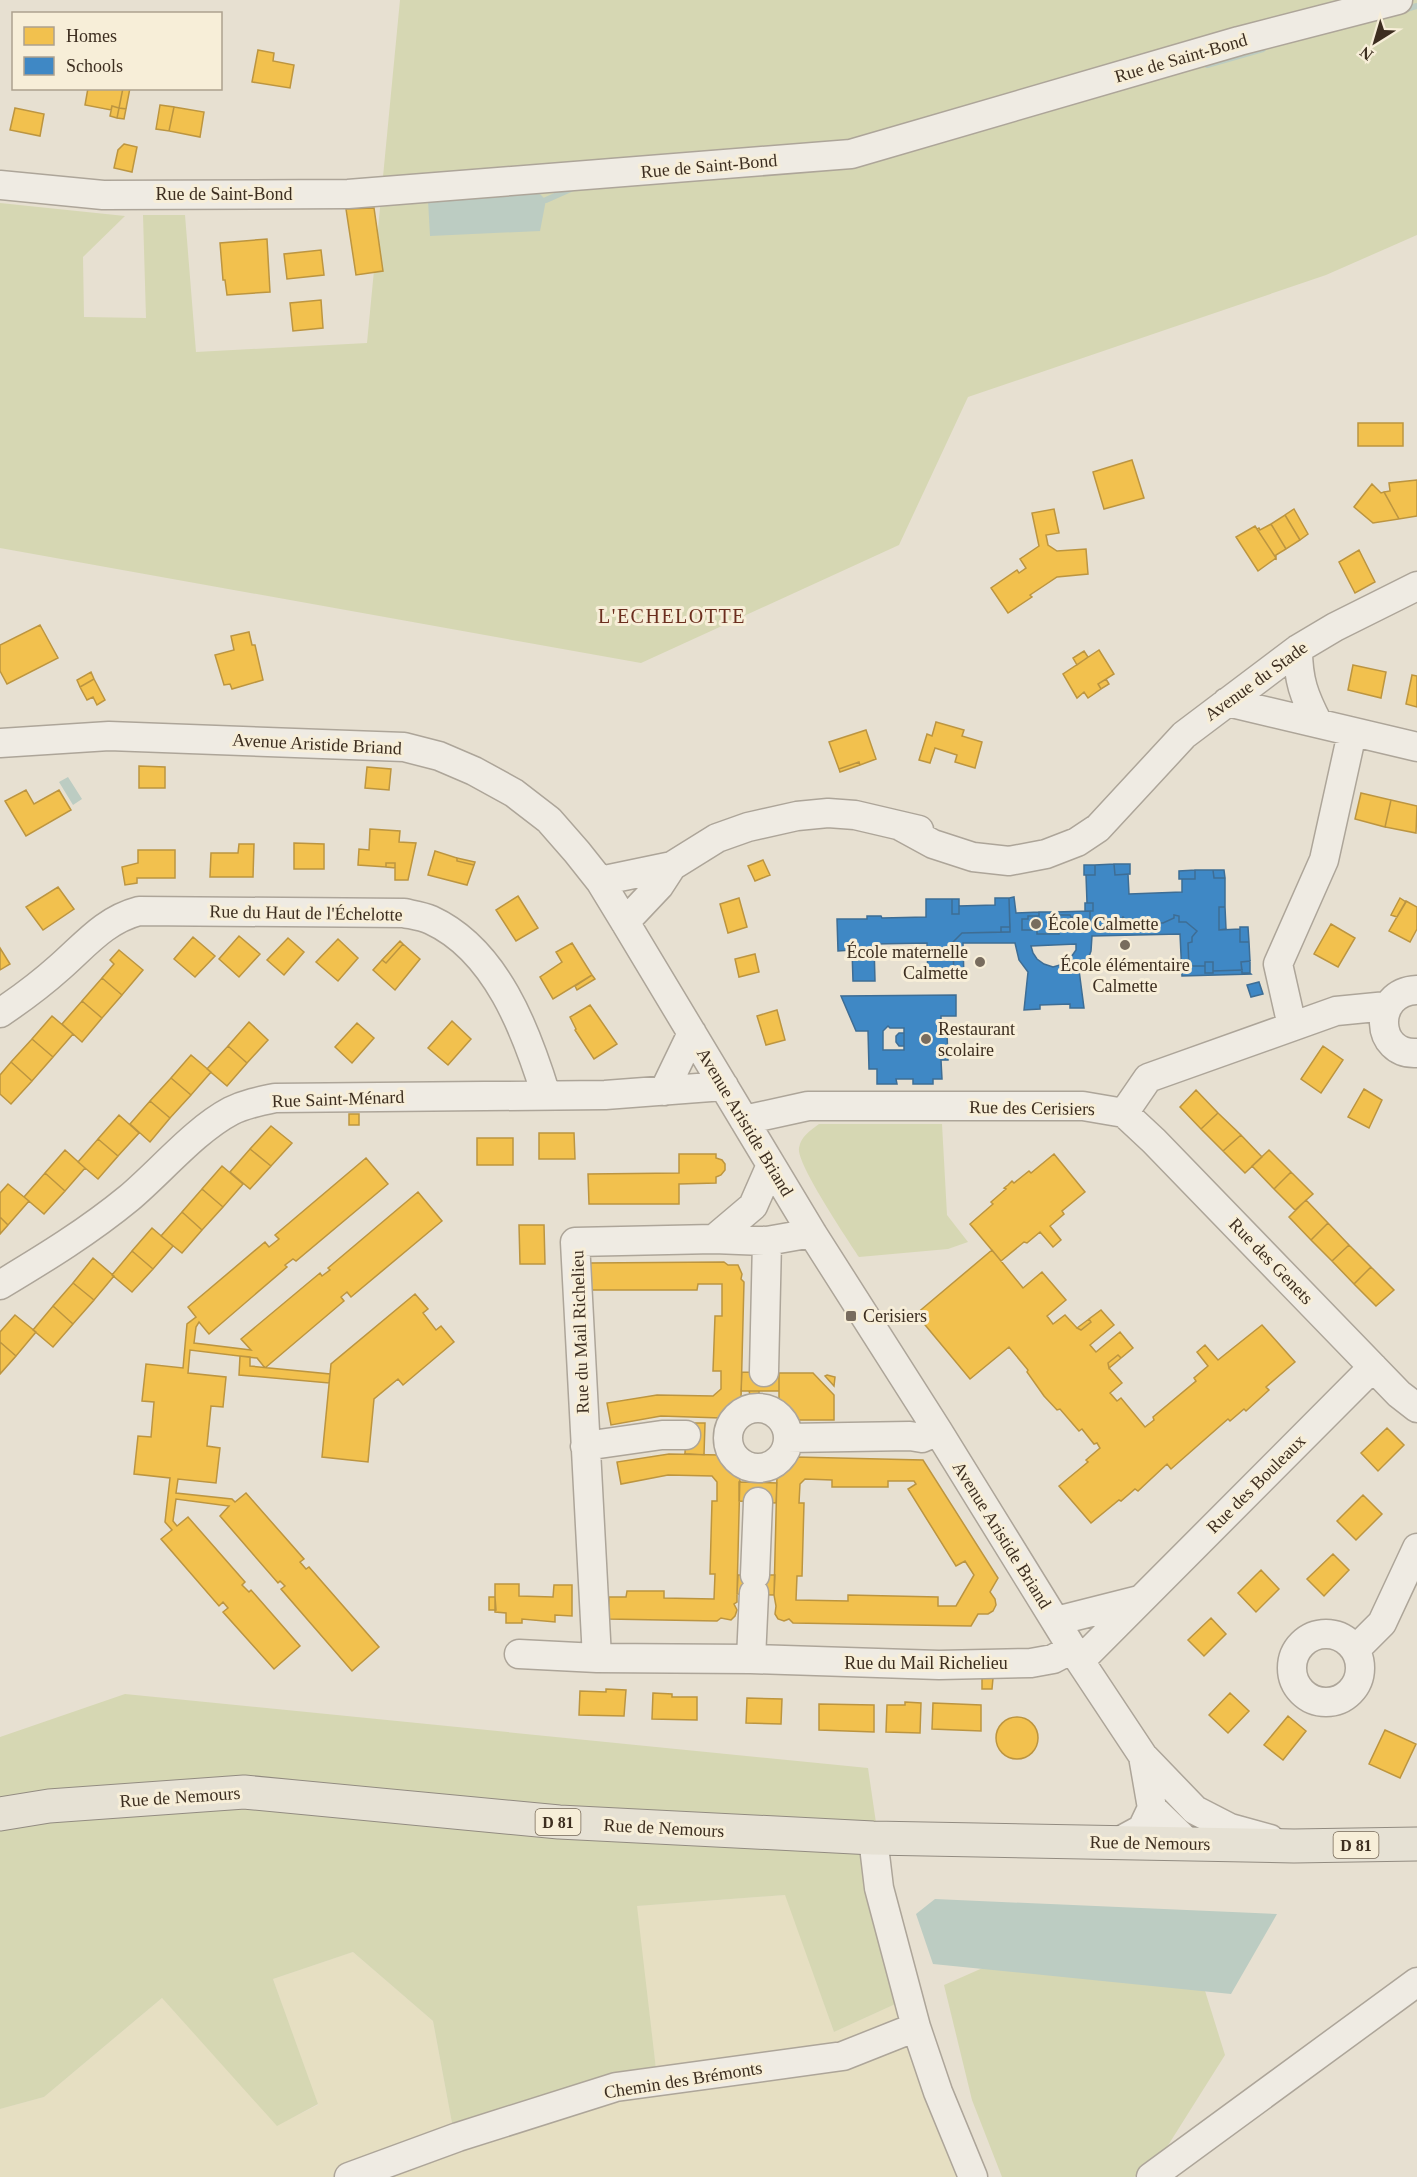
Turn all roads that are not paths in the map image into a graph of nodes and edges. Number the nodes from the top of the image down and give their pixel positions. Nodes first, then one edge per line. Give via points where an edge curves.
1 (1398, 0) edge
2 (0, 185) edge
3 (1417, 586) edge
4 (1298, 649) junction
5 (1227, 702) junction
6 (1318, 723) junction
7 (1352, 733) junction
8 (0, 743) edge
9 (1417, 747) edge
10 (672, 866) junction
11 (600, 881) junction
12 (626, 922) junction
13 (1417, 990) edge
14 (1387, 1006) junction
15 (0, 1013) edge
16 (1292, 1026) junction
17 (692, 1033) junction
18 (1417, 1053) edge
19 (724, 1086) junction
20 (664, 1090) junction
21 (546, 1095) junction
22 (1124, 1113) junction
23 (744, 1120) junction
24 (771, 1165) junction
25 (812, 1233) junction
26 (714, 1239) junction
27 (767, 1241) junction
28 (0, 1285) edge
29 (1373, 1367) junction
30 (764, 1383) junction
31 (1417, 1408) edge
32 (938, 1431) junction
33 (706, 1435) junction
34 (788, 1438) junction
35 (585, 1446) junction
36 (759, 1484) junction
37 (1417, 1548) edge
38 (1139, 1600) junction
39 (1056, 1622) junction
40 (1355, 1650) dead end
41 (519, 1654) dead end
42 (1076, 1655) junction
43 (597, 1658) junction
44 (751, 1659) junction
45 (1143, 1756) junction
46 (1152, 1808) junction
47 (1195, 1810) junction
48 (0, 1814) edge
49 (873, 1838) junction
50 (1118, 1842) junction
51 (1188, 1843) junction
52 (1417, 1844) edge
53 (1294, 1846) junction
54 (1417, 1982) edge
55 (916, 2027) junction
56 (349, 2177) edge
57 (973, 2177) edge
58 (1150, 2177) edge

1 - 2 street, Rue de Saint-Bond via 1239,41 851,154 348,194 103,195
3 - 4 street, Avenue du Stade
4 - 5 street, Avenue du Stade
4 - 6 street via 1304,697
5 - 6 street
5 - 10 street, Avenue du Stade via 1184,735 1117,807 1043,837 1008,844 973,841 855,815 828,813 763,823 717,838
6 - 7 street
7 - 9 street
7 - 16 street via 1324,860 1278,964
8 - 11 street, Avenue Aristide Briand via 109,736 404,747 439,756 514,793 549,820
10 - 11 street, Avenue du Stade
10 - 12 street, Avenue du Stade
11 - 12 street, Avenue Aristide Briand
12 - 17 street, Avenue Aristide Briand
13 - 14 street via 1395,996
14 - 16 street via 1336,1011
14 - 18 street via 1384,1030 1390,1041 1399,1049
15 - 21 street, Rue du Haut de l'Échelotte via 40,985 89,938 132,913 404,913 428,918 449,930 483,962 520,1021
16 - 22 street via 1148,1078
17 - 19 street, Avenue Aristide Briand
17 - 20 street
19 - 20 street, Rue Saint-Ménard
19 - 23 street, Avenue Aristide Briand
20 - 21 street, Rue Saint-Ménard
21 - 28 street, Rue Saint-Ménard via 275,1098 252,1103 209,1126 121,1204 61,1248
22 - 23 street, Rue des Cerisiers via 1083,1106 808,1106
22 - 29 street, Rue des Genets
23 - 24 street, Avenue Aristide Briand
24 - 25 street, Avenue Aristide Briand
24 - 26 street via 753,1206
25 - 27 street, Rue du Mail Richelieu
25 - 32 street, Avenue Aristide Briand
26 - 27 street, Rue du Mail Richelieu
26 - 35 street, Rue du Mail Richelieu via 574,1242
27 - 30 street
29 - 31 street, Rue des Genets
29 - 38 street, Rue des Bouleaux
30 - 33 street via 753,1408 743,1411 730,1426
30 - 34 street via 771,1410 784,1422
32 - 34 street via 922,1438
32 - 39 street, Avenue Aristide Briand
33 - 35 street via 662,1435
33 - 36 street via 729,1445
34 - 36 street via 787,1447
35 - 43 street, Rue du Mail Richelieu
36 - 44 street
37 - 40 street via 1382,1623
38 - 39 street
38 - 42 street, Rue des Bouleaux
39 - 42 street, Avenue Aristide Briand
41 - 43 street, Rue du Mail Richelieu
42 - 44 street, Rue du Mail Richelieu via 1031,1663 939,1665
42 - 45 street, Avenue Aristide Briand
43 - 44 street, Rue du Mail Richelieu
45 - 46 street
45 - 47 street, Avenue Aristide Briand
46 - 50 street via 1142,1829
46 - 51 street
47 - 51 street
47 - 53 street, Avenue Aristide Briand via 1230,1828
48 - 49 main road, Rue de Nemours / D 81 via 49,1806 244,1792 559,1822
49 - 50 main road, Rue de Nemours / D 81
49 - 55 street via 879,1888
50 - 51 main road, Rue de Nemours / D 81
51 - 53 main road, Rue de Nemours / D 81
52 - 53 main road, D 81
54 - 58 street
55 - 56 street, Chemin des Brémonts via 843,2056 616,2087 458,2137
55 - 57 street

